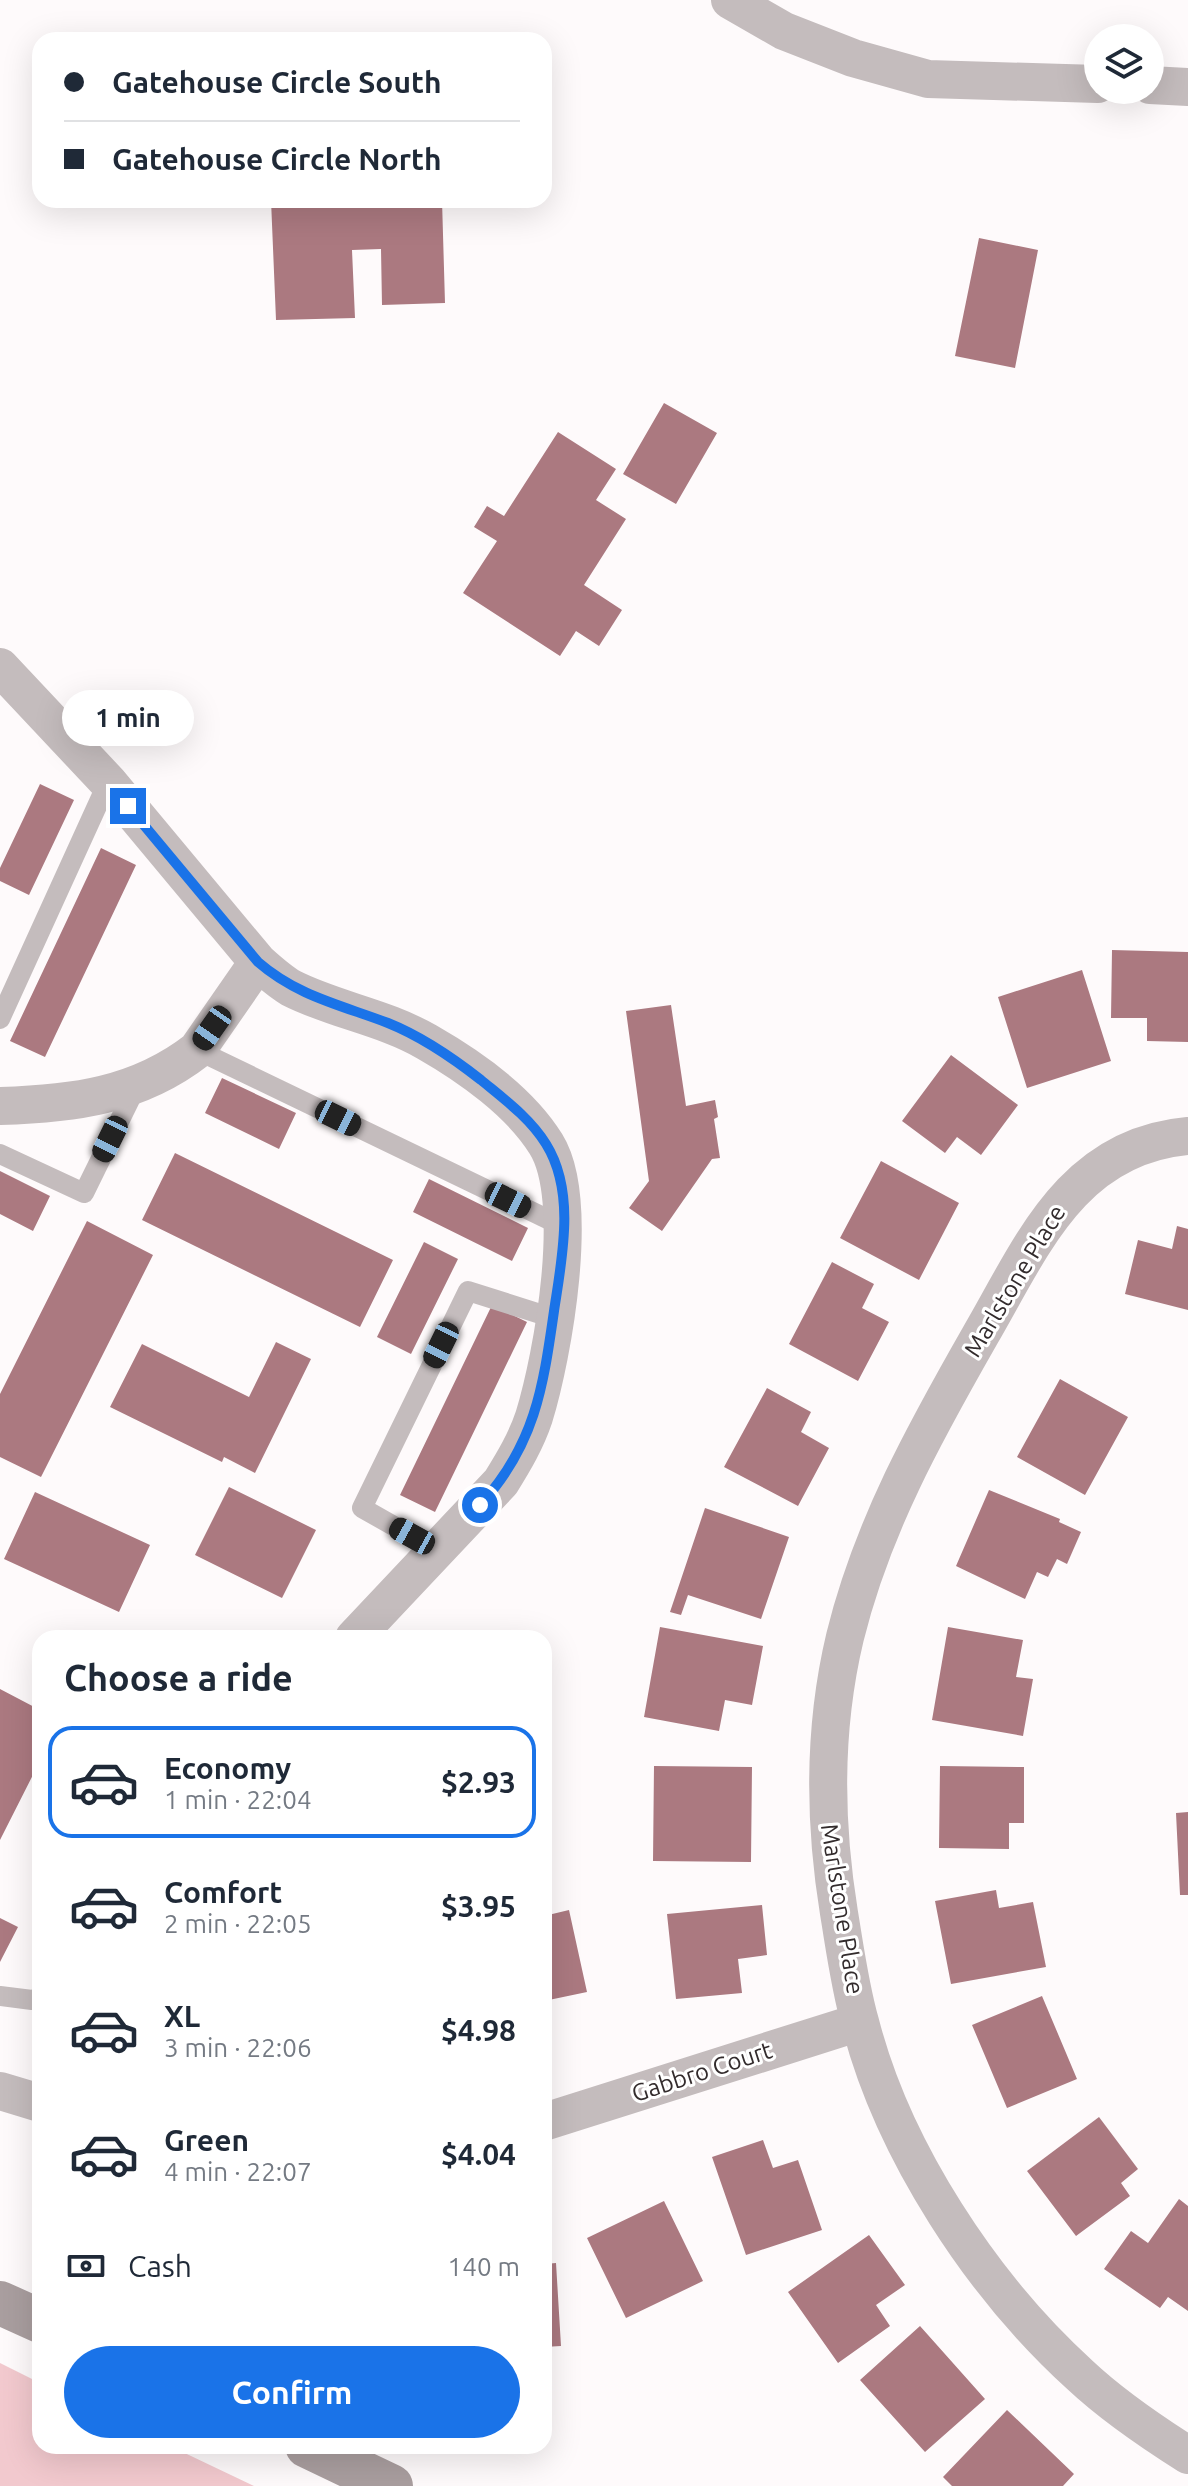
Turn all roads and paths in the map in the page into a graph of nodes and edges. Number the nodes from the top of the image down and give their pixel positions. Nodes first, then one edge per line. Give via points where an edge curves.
1 (730, 0) edge
2 (1084, 84) edge
3 (1164, 86) edge
4 (1188, 87) edge
5 (0, 667) edge
6 (108, 782) junction
7 (258, 962) junction
8 (0, 1019) edge
9 (197, 1050) junction
10 (137, 1084) junction
11 (0, 1106) edge
12 (1188, 1136) edge
13 (0, 1154) edge
14 (564, 1227) junction
15 (553, 1318) junction
16 (438, 1551) junction
17 (362, 1630) edge
18 (0, 1996) edge
19 (32, 2000) edge
20 (860, 2022) junction
21 (0, 2091) edge
22 (32, 2101) edge
23 (552, 2119) edge
24 (0, 2303) edge
25 (32, 2317) edge
26 (324, 2454) edge
27 (1188, 2455) edge
28 (391, 2486) edge

1 - 2 street via 784,31 928,79
3 - 4 street
5 - 6 street
6 - 7 street
6 - 8 lane
7 - 9 street
7 - 14 street via 292,989 425,1041 514,1106 546,1144 561,1182
9 - 10 street
9 - 14 lane
10 - 11 street via 91,1100
10 - 13 lane via 84,1193
12 - 20 street, Marlstone Place via 1141,1145 1104,1164 1068,1194 1043,1227 926,1430 878,1531 845,1638 833,1704 826,1806 836,1899
14 - 15 street
15 - 16 street via 541,1391 519,1455
15 - 16 lane via 468,1291 362,1508
16 - 17 street
18 - 19 lane
20 - 23 street, Gabbro Court
20 - 27 street, Marlstone Place via 908,2145 979,2261 1079,2375
21 - 22 street
24 - 25 main road
26 - 28 main road

